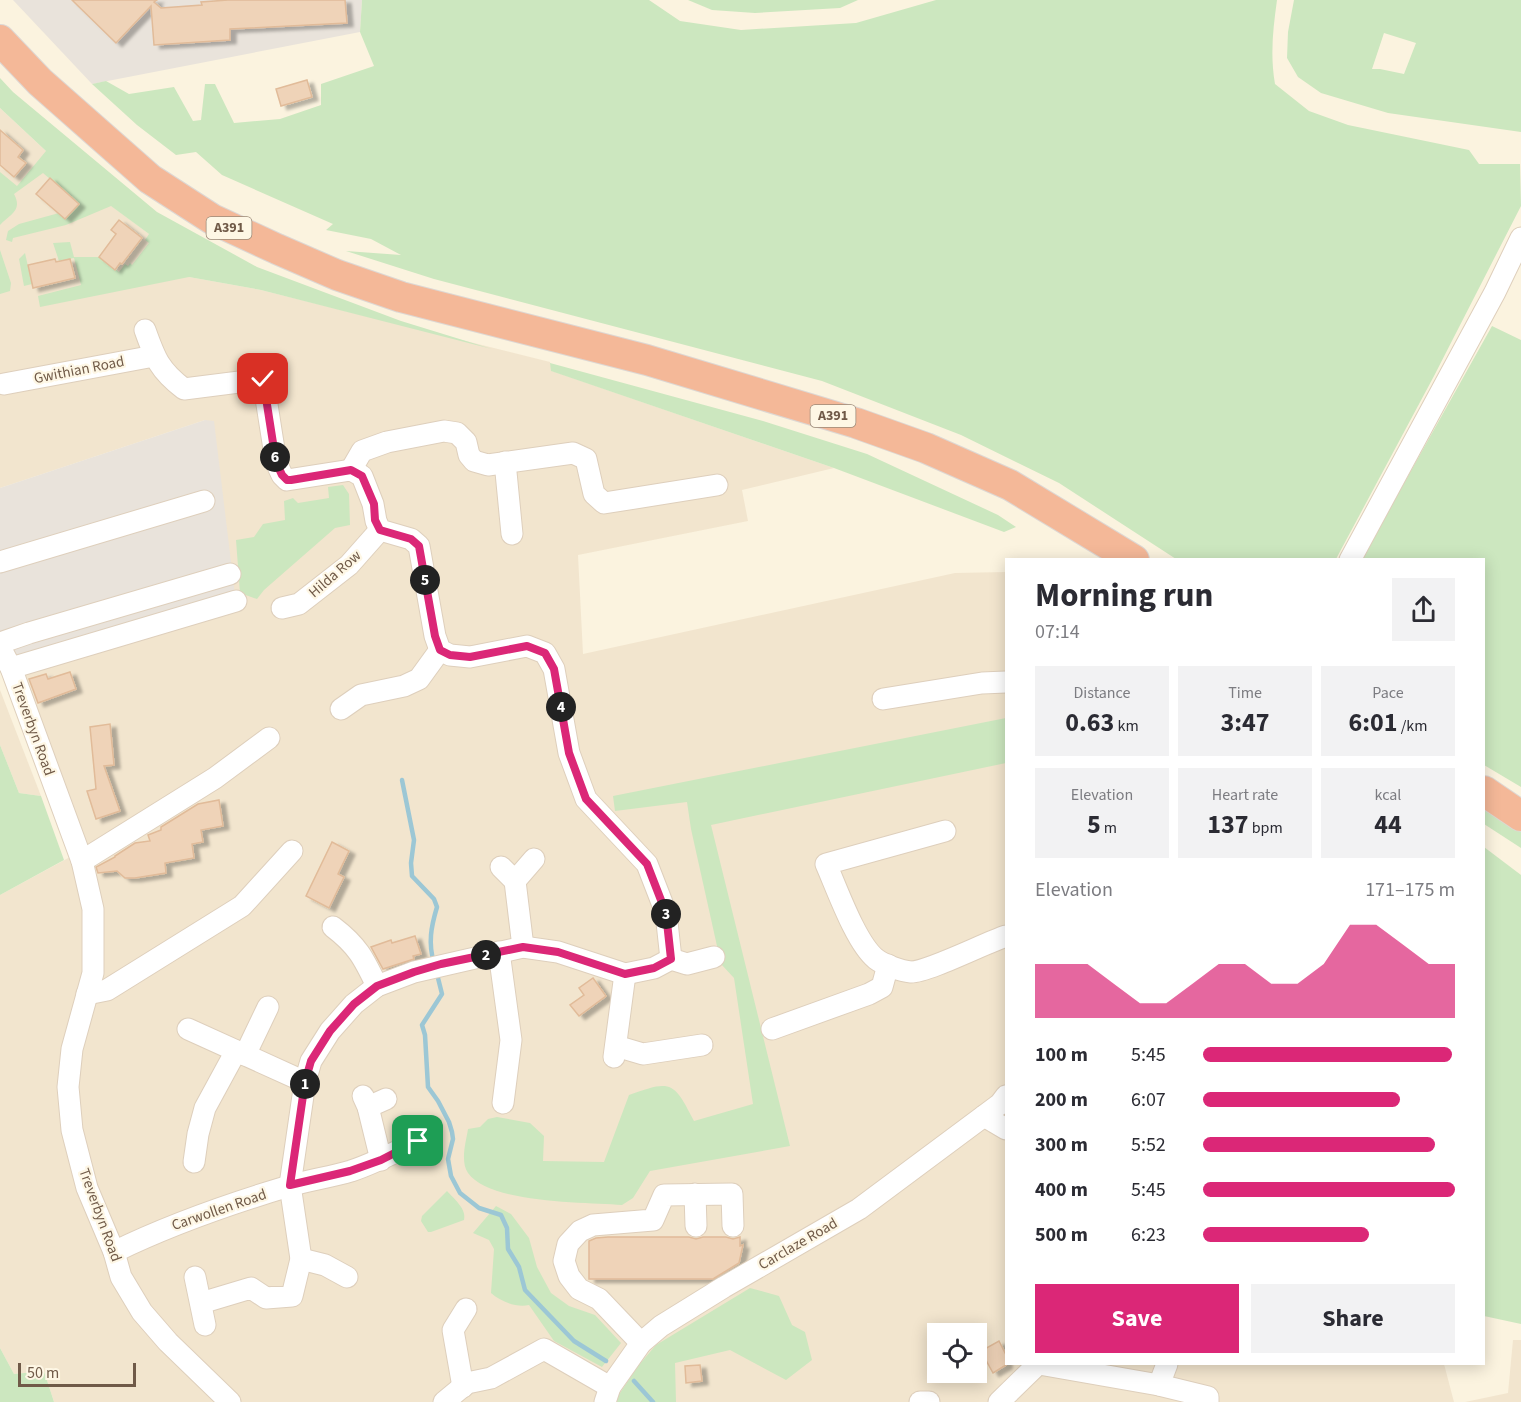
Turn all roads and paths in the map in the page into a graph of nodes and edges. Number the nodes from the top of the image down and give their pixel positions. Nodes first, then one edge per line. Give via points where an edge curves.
1 (0, 40) edge
2 (1521, 238) edge
3 (145, 330) dead end
4 (154, 356) junction
5 (4, 384) dead end
6 (505, 462) junction
7 (351, 470) junction
8 (717, 485) dead end
9 (204, 501) dead end
10 (380, 530) junction
11 (512, 534) dead end
12 (1131, 558) edge
13 (1351, 558) edge
14 (0, 562) edge
15 (230, 573) dead end
16 (236, 601) dead end
17 (282, 609) dead end
18 (0, 645) edge
19 (440, 650) junction
20 (11, 668) junction
21 (1005, 682) edge
22 (883, 699) dead end
23 (341, 709) dead end
24 (269, 738) dead end
25 (1485, 793) edge
26 (1521, 816) edge
27 (945, 831) dead end
28 (292, 851) dead end
29 (534, 859) dead end
30 (82, 861) junction
31 (333, 927) dead end
32 (1005, 936) edge
33 (523, 947) junction
34 (499, 952) junction
35 (714, 957) dead end
36 (671, 959) junction
37 (888, 965) junction
38 (625, 974) junction
39 (377, 986) junction
40 (87, 994) junction
41 (268, 1007) dead end
42 (188, 1029) dead end
43 (772, 1029) dead end
44 (702, 1045) dead end
45 (240, 1053) junction
46 (305, 1082) junction
47 (1005, 1097) edge
48 (372, 1101) dead end
49 (503, 1103) dead end
50 (984, 1116) junction
51 (1005, 1128) edge
52 (418, 1141) dead end
53 (381, 1160) junction
54 (194, 1162) dead end
55 (290, 1185) junction
56 (695, 1194) junction
57 (696, 1226) dead end
58 (733, 1226) dead end
59 (114, 1252) junction
60 (301, 1259) junction
61 (195, 1277) dead end
62 (347, 1277) dead end
63 (201, 1303) junction
64 (472, 1305) dead end
65 (205, 1325) dead end
66 (641, 1343) junction
67 (1038, 1365) edge
68 (1045, 1365) edge
69 (1167, 1365) edge
70 (1159, 1385) junction
71 (463, 1387) junction
72 (608, 1395) edge
73 (1004, 1395) edge
74 (230, 1402) edge
75 (444, 1402) edge
76 (920, 1402) edge
77 (929, 1402) edge
78 (1208, 1402) edge

1 - 12 highway, A391 via 40,82 150,178 212,219 277,249 390,293 647,360 896,437 1010,485
2 - 13 street
3 - 4 street
4 - 5 street, Gwithian Road
4 - 7 street via 166,375 184,389 263,379 276,462 287,480
6 - 7 street via 488,465 474,461 466,442 457,433 444,431 362,451
6 - 8 street via 573,453 586,459 594,494 604,504
6 - 11 street
7 - 10 street via 362,476
9 - 14 street
10 - 17 street, Hilda Row via 349,565 299,604
10 - 19 street via 411,539 419,546
15 - 18 street
16 - 20 street
18 - 20 street, Treverbyn Road
19 - 23 street via 419,679 361,695
19 - 36 street via 470,657 527,646 545,653 554,669 569,753 586,799 647,864 666,913
20 - 30 street, Treverbyn Road
21 - 22 street
24 - 30 street via 215,778
25 - 26 highway
27 - 37 street via 826,864 862,940 875,958
28 - 40 street via 242,906 107,990
29 - 33 street via 508,874
30 - 40 street, Treverbyn Road via 93,909 93,973
31 - 39 street via 356,947
32 - 37 street via 911,972
33 - 34 street
33 - 38 street via 558,952
34 - 39 street via 435,966
34 - 49 street via 511,1041
35 - 36 street via 687,964
36 - 38 street via 654,968
37 - 43 street via 882,987
38 - 44 street via 615,1051 643,1054
39 - 46 street via 330,1031 311,1061
40 - 59 street, Treverbyn Road via 72,1049 68,1087 72,1130 87,1188
41 - 45 street
42 - 45 street
45 - 46 street
45 - 54 street via 205,1108
46 - 55 street
47 - 50 street, Carclaze Road
48 - 53 street
50 - 51 street
50 - 66 street, Carclaze Road via 858,1209 724,1287
52 - 53 street, Carwollen Road
53 - 55 street, Carwollen Road
55 - 59 street, Carwollen Road via 148,1235
55 - 60 street
56 - 57 street
56 - 58 street via 732,1194
56 - 66 street via 664,1195 653,1220 593,1225 580,1231 568,1244 564,1261 569,1276 579,1288 599,1299
59 - 74 street, Treverbyn Road via 121,1277 142,1312
60 - 62 street via 325,1265
60 - 63 street via 292,1296 266,1298 251,1288
61 - 63 street
63 - 65 street
64 - 71 street via 453,1330
66 - 72 street, Carclaze Road
67 - 73 street
68 - 70 street
69 - 70 street
70 - 78 street via 1208,1397
71 - 72 street via 491,1378 544,1349
71 - 75 street
76 - 77 street

